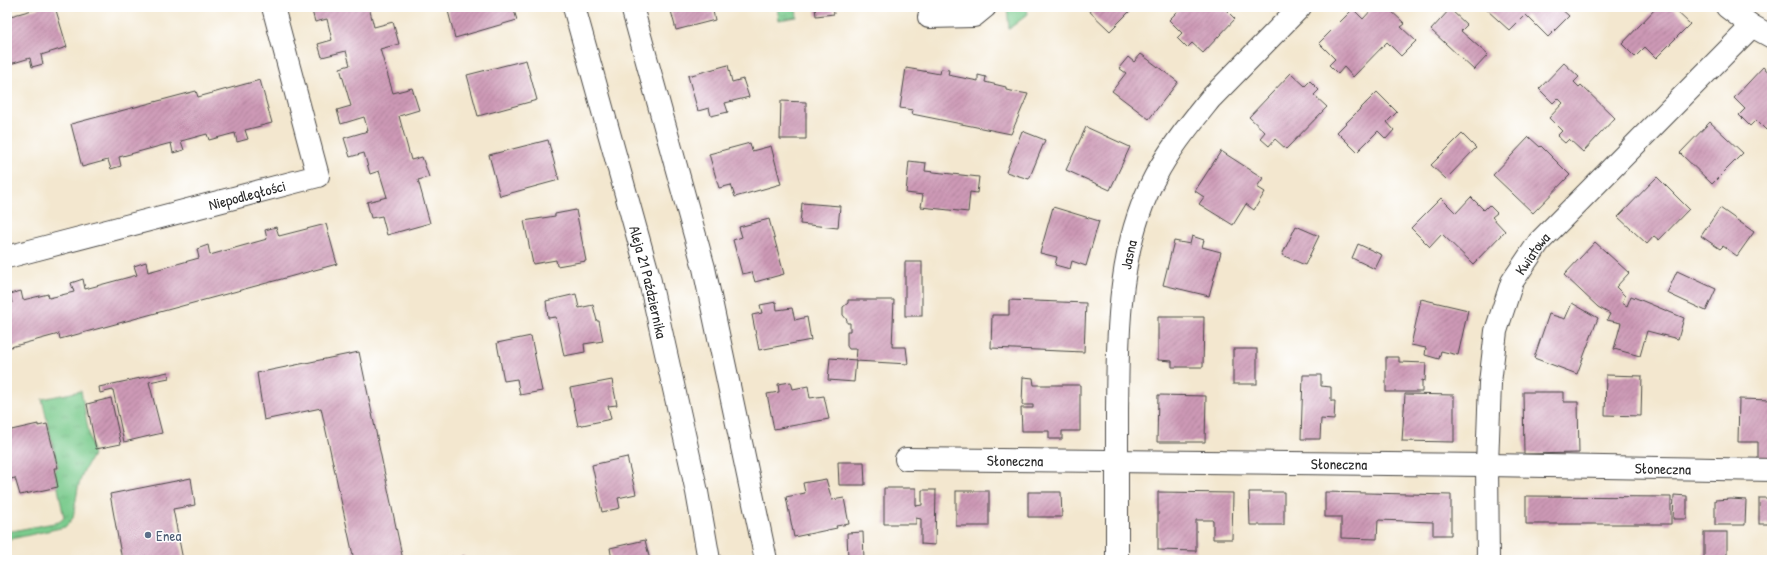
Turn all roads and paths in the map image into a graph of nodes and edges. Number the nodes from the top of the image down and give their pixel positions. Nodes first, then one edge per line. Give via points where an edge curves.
1 (273, 7) edge
2 (574, 7) edge
3 (632, 7) edge
4 (985, 7) edge
5 (1300, 7) edge
6 (1727, 7) edge
7 (929, 17) dead end
8 (1752, 26) junction
9 (1772, 37) edge
10 (7, 257) edge
11 (906, 459) dead end
12 (1117, 462) junction
13 (1487, 465) junction
14 (1772, 470) edge
15 (709, 560) edge
16 (766, 560) edge
17 (1117, 560) edge
18 (1488, 560) edge

1 - 10 street, Niepodległości via 318,176
2 - 15 street, Aleja 21 Października via 649,277 697,492
3 - 16 street via 704,268
4 - 7 street via 974,16
5 - 12 street, Jasna via 1211,98 1176,142 1155,176 1139,212 1130,244 1118,330
6 - 8 street
8 - 9 street
8 - 13 street, Kwiatowa via 1539,242 1512,282 1496,331 1490,383
11 - 12 street, Słoneczna
12 - 13 street, Słoneczna
12 - 17 street, Jasna
13 - 14 street, Słoneczna
13 - 18 street, Kwiatowa

